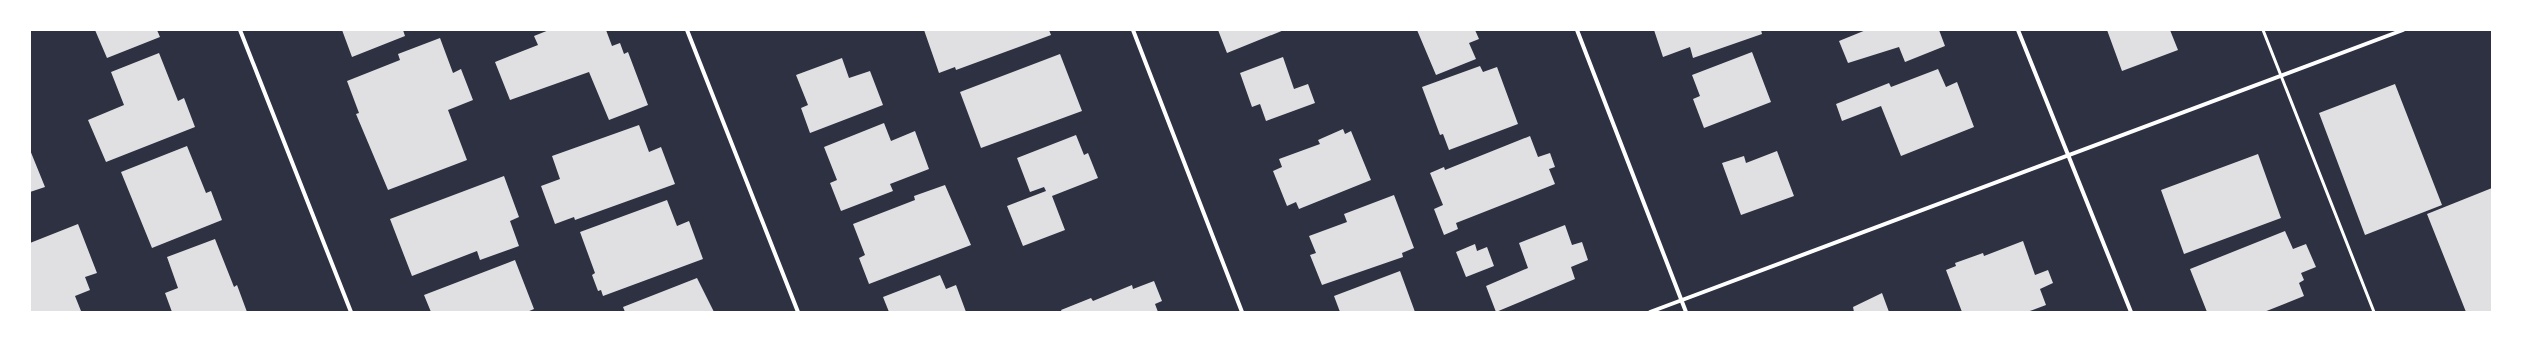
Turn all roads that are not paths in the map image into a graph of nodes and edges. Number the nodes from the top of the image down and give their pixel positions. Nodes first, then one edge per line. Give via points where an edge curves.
1 (240, 30) edge
2 (687, 30) edge
3 (1133, 30) edge
4 (1576, 30) edge
5 (2018, 30) edge
6 (2263, 30) edge
7 (2403, 30) edge
8 (2281, 75) junction
9 (2068, 154) junction
10 (1682, 300) junction
11 (351, 312) edge
12 (798, 312) edge
13 (1242, 312) edge
14 (1650, 312) edge
15 (1686, 312) edge
16 (2132, 312) edge
17 (2374, 312) edge

1 - 11 street
2 - 12 street
3 - 13 street
4 - 10 street
5 - 9 street
6 - 8 lane
7 - 8 street
8 - 9 street
8 - 17 lane
9 - 10 street
9 - 16 street
10 - 14 street
10 - 15 street

